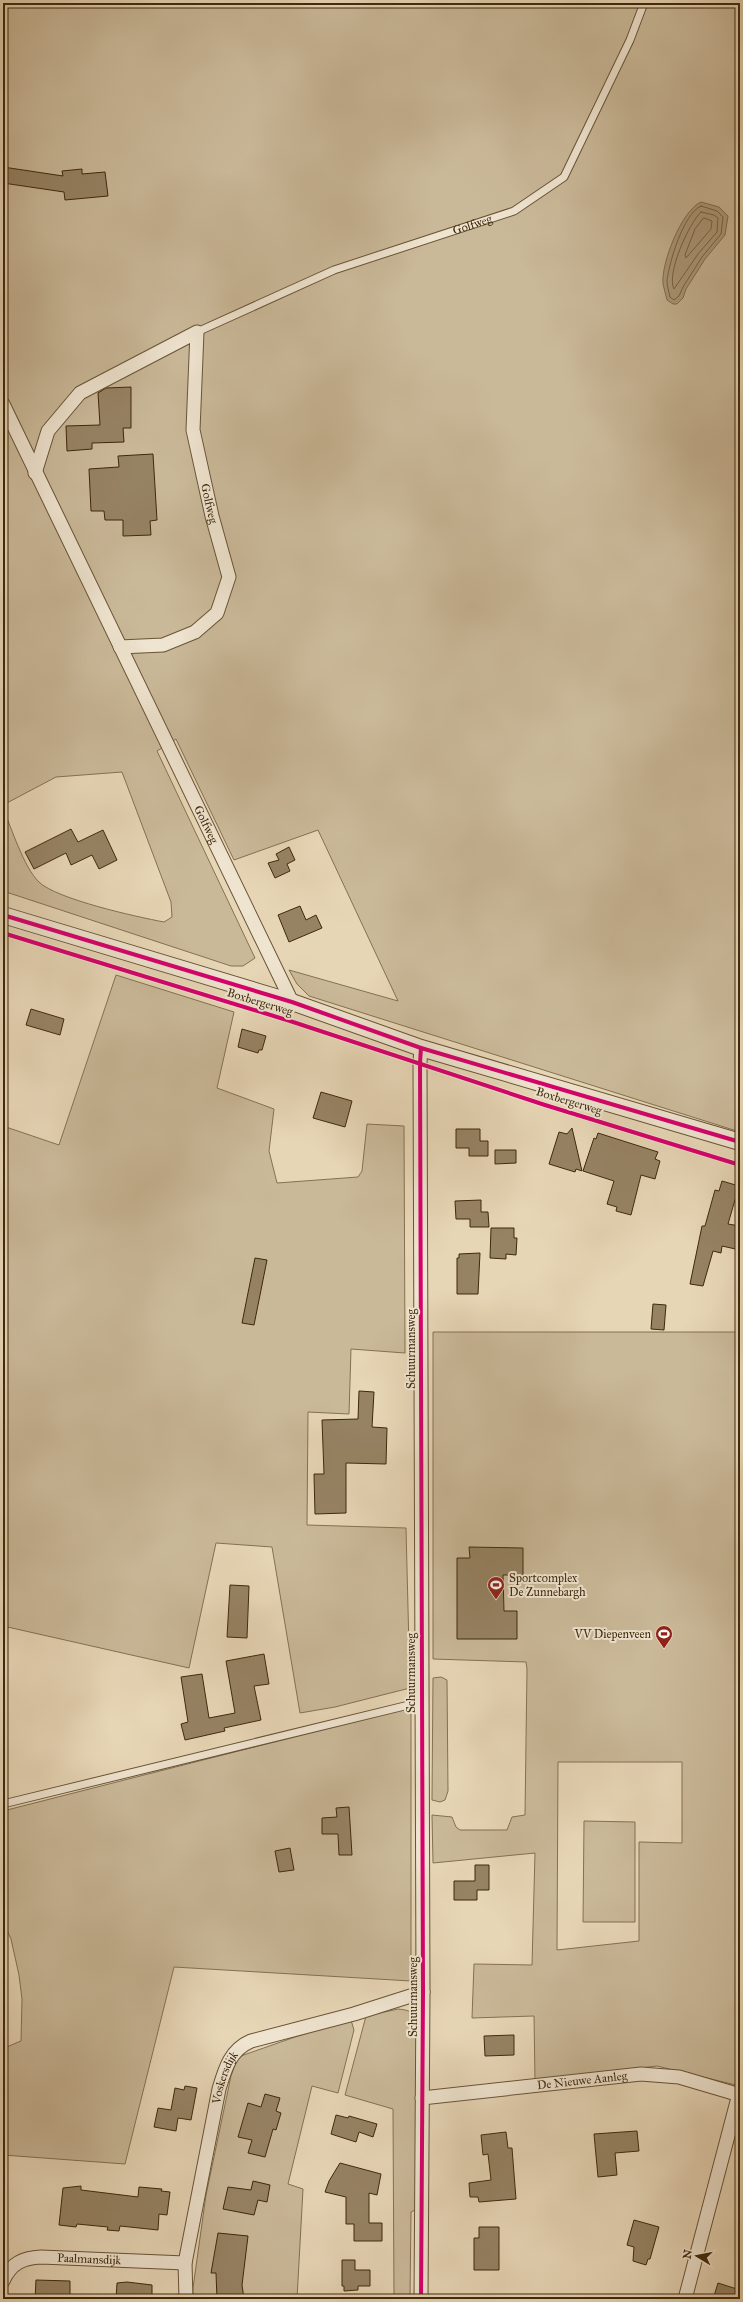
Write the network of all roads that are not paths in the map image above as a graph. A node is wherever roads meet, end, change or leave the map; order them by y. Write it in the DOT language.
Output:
graph roads {
  1 [pos="644,3"];
  2 [pos="196,332"];
  3 [pos="3,404"];
  4 [pos="35,473"];
  5 [pos="120,647"];
  6 [pos="3,915"];
  7 [pos="292,1002"];
  8 [pos="422,1048"];
  9 [pos="740,1142"];
  10 [pos="421,1702"];
  11 [pos="3,1804"];
  12 [pos="423,1992"];
  13 [pos="740,2095"];
  14 [pos="422,2098"];
  15 [pos="185,2263"];
  16 [pos="3,2281"];
  17 [pos="186,2299"];
  18 [pos="420,2299"];
  19 [pos="685,2299"];
  1 -- 2 [label="lane, Golfweg"];
  2 -- 4 [label="street, Golfweg"];
  2 -- 5 [label="street, Golfweg"];
  3 -- 4 [label="street, Golfweg"];
  4 -- 5 [label="street, Golfweg"];
  5 -- 7 [label="street, Golfweg"];
  6 -- 7 [label="street, Boxbergerweg"];
  7 -- 8 [label="street, Boxbergerweg"];
  8 -- 9 [label="street, Boxbergerweg"];
  8 -- 10 [label="street, Schuurmansweg"];
  10 -- 11 [label="lane"];
  10 -- 12 [label="street, Schuurmansweg"];
  12 -- 14 [label="street, Schuurmansweg"];
  12 -- 15 [label="street, Voskersdijk"];
  13 -- 14 [label="street, De Nieuwe Aanleg"];
  13 -- 19 [label="street"];
  14 -- 18 [label="street, Schuurmansweg"];
  15 -- 16 [label="street, Paalmansdijk"];
  15 -- 17 [label="street, Voskersdijk"];
}
